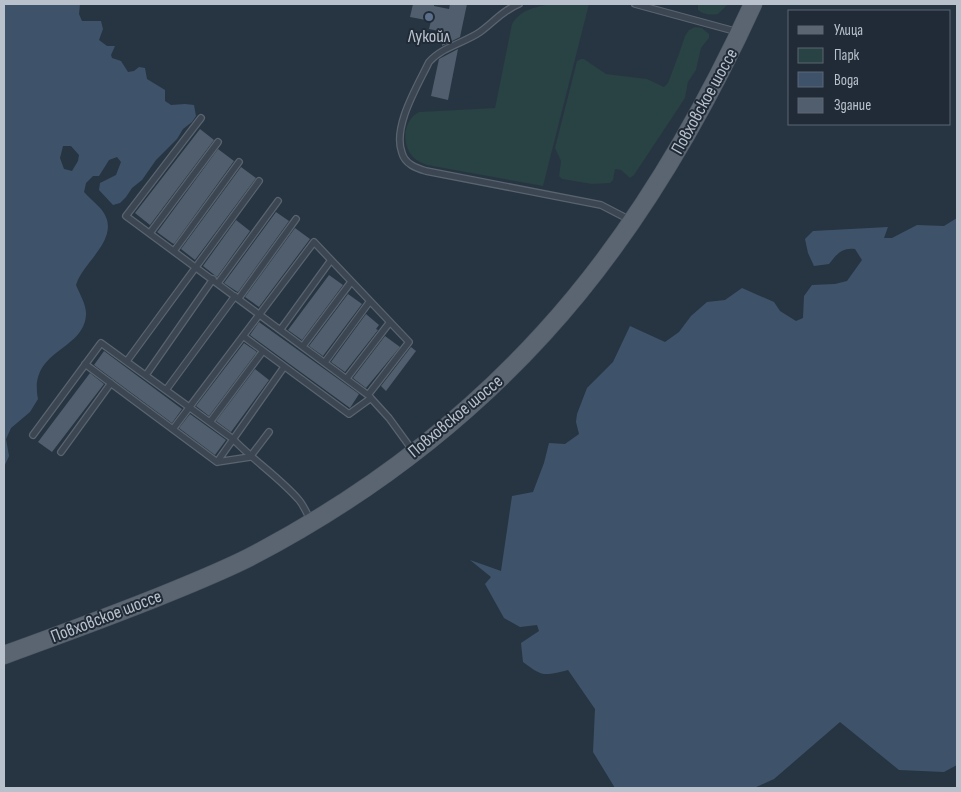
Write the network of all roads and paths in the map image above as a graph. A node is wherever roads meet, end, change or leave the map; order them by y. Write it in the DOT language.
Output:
graph roads {
  1 [pos="519,4"];
  2 [pos="636,4"];
  3 [pos="754,4"];
  4 [pos="740,32"];
  5 [pos="201,118"];
  6 [pos="218,142"];
  7 [pos="239,162"];
  8 [pos="259,181"];
  9 [pos="278,201"];
  10 [pos="296,219"];
  11 [pos="632,221"];
  12 [pos="150,233"];
  13 [pos="174,251"];
  14 [pos="331,260"];
  15 [pos="196,267"];
  16 [pos="215,281"];
  17 [pos="351,282"];
  18 [pos="237,297"];
  19 [pos="370,301"];
  20 [pos="260,314"];
  21 [pos="390,322"];
  22 [pos="281,329"];
  23 [pos="243,336"];
  24 [pos="303,346"];
  25 [pos="263,351"];
  26 [pos="127,361"];
  27 [pos="324,362"];
  28 [pos="85,364"];
  29 [pos="284,367"];
  30 [pos="146,375"];
  31 [pos="347,378"];
  32 [pos="111,383"];
  33 [pos="166,390"];
  34 [pos="370,397"];
  35 [pos="189,407"];
  36 [pos="210,422"];
  37 [pos="173,429"];
  38 [pos="269,432"];
  39 [pos="33,435"];
  40 [pos="232,439"];
  41 [pos="61,452"];
  42 [pos="414,452"];
  43 [pos="250,457"];
  44 [pos="216,462"];
  45 [pos="312,522"];
  46 [pos="4,655"];
  1 -- 11 [label="lane"];
  2 -- 4 [label="lane"];
  3 -- 4 [label="main road, Повховское шоссе"];
  4 -- 11 [label="main road, Повховское шоссе"];
  5 -- 12 [label="lane"];
  6 -- 12 [label="lane"];
  7 -- 13 [label="lane"];
  8 -- 15 [label="lane"];
  9 -- 16 [label="lane"];
  10 -- 18 [label="lane"];
  11 -- 42 [label="main road, Повховское шоссе"];
  12 -- 13 [label="lane"];
  13 -- 15 [label="lane"];
  14 -- 17 [label="lane"];
  14 -- 20 [label="lane"];
  14 -- 22 [label="lane"];
  15 -- 16 [label="lane"];
  15 -- 26 [label="lane"];
  16 -- 18 [label="lane"];
  16 -- 30 [label="lane"];
  17 -- 19 [label="lane"];
  17 -- 24 [label="lane"];
  18 -- 20 [label="lane"];
  18 -- 33 [label="lane"];
  19 -- 21 [label="lane"];
  19 -- 27 [label="lane"];
  20 -- 22 [label="lane"];
  20 -- 23 [label="lane"];
  21 -- 31 [label="lane"];
  21 -- 34 [label="lane"];
  22 -- 24 [label="lane"];
  23 -- 25 [label="lane"];
  23 -- 35 [label="lane"];
  24 -- 27 [label="lane"];
  25 -- 29 [label="lane"];
  25 -- 36 [label="lane"];
  26 -- 28 [label="lane"];
  26 -- 30 [label="lane"];
  27 -- 31 [label="lane"];
  28 -- 32 [label="lane"];
  28 -- 39 [label="lane"];
  29 -- 34 [label="lane"];
  29 -- 40 [label="lane"];
  30 -- 33 [label="lane"];
  31 -- 34 [label="lane"];
  32 -- 37 [label="lane"];
  32 -- 41 [label="lane"];
  33 -- 35 [label="lane"];
  34 -- 42 [label="lane"];
  35 -- 36 [label="lane"];
  35 -- 37 [label="lane"];
  36 -- 40 [label="lane"];
  37 -- 44 [label="lane"];
  38 -- 43 [label="lane"];
  40 -- 43 [label="lane"];
  40 -- 44 [label="lane"];
  42 -- 45 [label="main road, Повховское шоссе"];
  43 -- 44 [label="lane"];
  43 -- 45 [label="lane"];
  45 -- 46 [label="main road, Повховское шоссе"];
}
